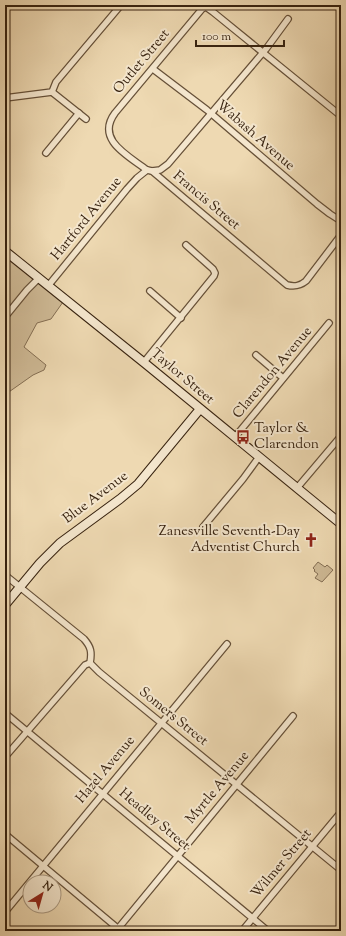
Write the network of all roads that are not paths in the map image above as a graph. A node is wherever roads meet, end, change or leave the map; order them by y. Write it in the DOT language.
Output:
graph roads {
  1 [pos="121,5"];
  2 [pos="288,19"];
  3 [pos="263,52"];
  4 [pos="153,68"];
  5 [pos="52,92"];
  6 [pos="5,98"];
  7 [pos="79,113"];
  8 [pos="211,114"];
  9 [pos="341,116"];
  10 [pos="86,118"];
  11 [pos="110,138"];
  12 [pos="46,153"];
  13 [pos="149,171"];
  14 [pos="341,221"];
  15 [pos="341,235"];
  16 [pos="186,245"];
  17 [pos="5,251"];
  18 [pos="39,278"];
  19 [pos="48,286"];
  20 [pos="150,291"];
  21 [pos="5,317"];
  22 [pos="181,318"];
  23 [pos="329,323"];
  24 [pos="256,356"];
  25 [pos="144,362"];
  26 [pos="283,378"];
  27 [pos="200,409"];
  28 [pos="341,436"];
  29 [pos="235,437"];
  30 [pos="259,458"];
  31 [pos="297,488"];
  32 [pos="341,524"];
  33 [pos="203,527"];
  34 [pos="5,575"];
  35 [pos="20,587"];
  36 [pos="5,605"];
  37 [pos="227,644"];
  38 [pos="90,663"];
  39 [pos="5,713"];
  40 [pos="293,716"];
  41 [pos="161,722"];
  42 [pos="28,731"];
  43 [pos="5,757"];
  44 [pos="237,784"];
  45 [pos="102,793"];
  46 [pos="341,812"];
  47 [pos="5,834"];
  48 [pos="312,846"];
  49 [pos="177,856"];
  50 [pos="43,866"];
  51 [pos="341,870"];
  52 [pos="5,912"];
  53 [pos="253,918"];
  54 [pos="118,930"];
  55 [pos="242,931"];
  56 [pos="268,931"];
  1 -- 5 [label="street"];
  2 -- 3 [label="street, Hartford Avenue"];
  3 -- 4 [label="street, Outlet Street"];
  3 -- 8 [label="street, Hartford Avenue"];
  3 -- 9 [label="street"];
  4 -- 8 [label="street, Wabash Avenue"];
  4 -- 11 [label="street, Outlet Street"];
  5 -- 6 [label="street"];
  5 -- 7 [label="street"];
  7 -- 10 [label="street"];
  7 -- 12 [label="street"];
  8 -- 13 [label="street, Hartford Avenue"];
  8 -- 14 [label="street, Wabash Avenue"];
  11 -- 13 [label="street, Francis Street"];
  13 -- 15 [label="street, Francis Street"];
  13 -- 19 [label="street, Hartford Avenue"];
  16 -- 22 [label="street"];
  17 -- 18 [label="street, Taylor Street"];
  18 -- 19 [label="street, Taylor Street"];
  18 -- 21 [label="street"];
  19 -- 25 [label="street, Taylor Street"];
  20 -- 22 [label="street"];
  22 -- 25 [label="street"];
  23 -- 26 [label="street, Clarendon Avenue"];
  24 -- 26 [label="street"];
  25 -- 27 [label="street, Taylor Street"];
  26 -- 29 [label="street, Clarendon Avenue"];
  27 -- 29 [label="street, Taylor Street"];
  27 -- 35 [label="street, Blue Avenue"];
  28 -- 31 [label="street"];
  29 -- 30 [label="street, Taylor Street"];
  30 -- 31 [label="street, Taylor Street"];
  30 -- 33 [label="street"];
  31 -- 32 [label="street, Taylor Street"];
  34 -- 35 [label="street"];
  35 -- 36 [label="street, Blue Avenue"];
  35 -- 38 [label="street"];
  37 -- 41 [label="street, Hazel Avenue"];
  38 -- 41 [label="street, Somers Street"];
  38 -- 42 [label="street"];
  39 -- 42 [label="street, Headley Street"];
  40 -- 44 [label="street, Myrtle Avenue"];
  41 -- 44 [label="street, Somers Street"];
  41 -- 45 [label="street, Hazel Avenue"];
  42 -- 43 [label="street"];
  42 -- 45 [label="street, Headley Street"];
  44 -- 48 [label="street, Somers Street"];
  44 -- 49 [label="street, Myrtle Avenue"];
  45 -- 49 [label="street, Headley Street"];
  45 -- 50 [label="street, Hazel Avenue"];
  46 -- 48 [label="street, Wilmer Street"];
  47 -- 50 [label="street"];
  48 -- 51 [label="street, Somers Street"];
  48 -- 53 [label="street, Wilmer Street"];
  49 -- 53 [label="street, Headley Street"];
  49 -- 54 [label="street, Myrtle Avenue"];
  50 -- 52 [label="street, Hazel Avenue"];
  50 -- 54 [label="street"];
  53 -- 55 [label="street, Wilmer Street"];
  53 -- 56 [label="street, Headley Street"];
}
